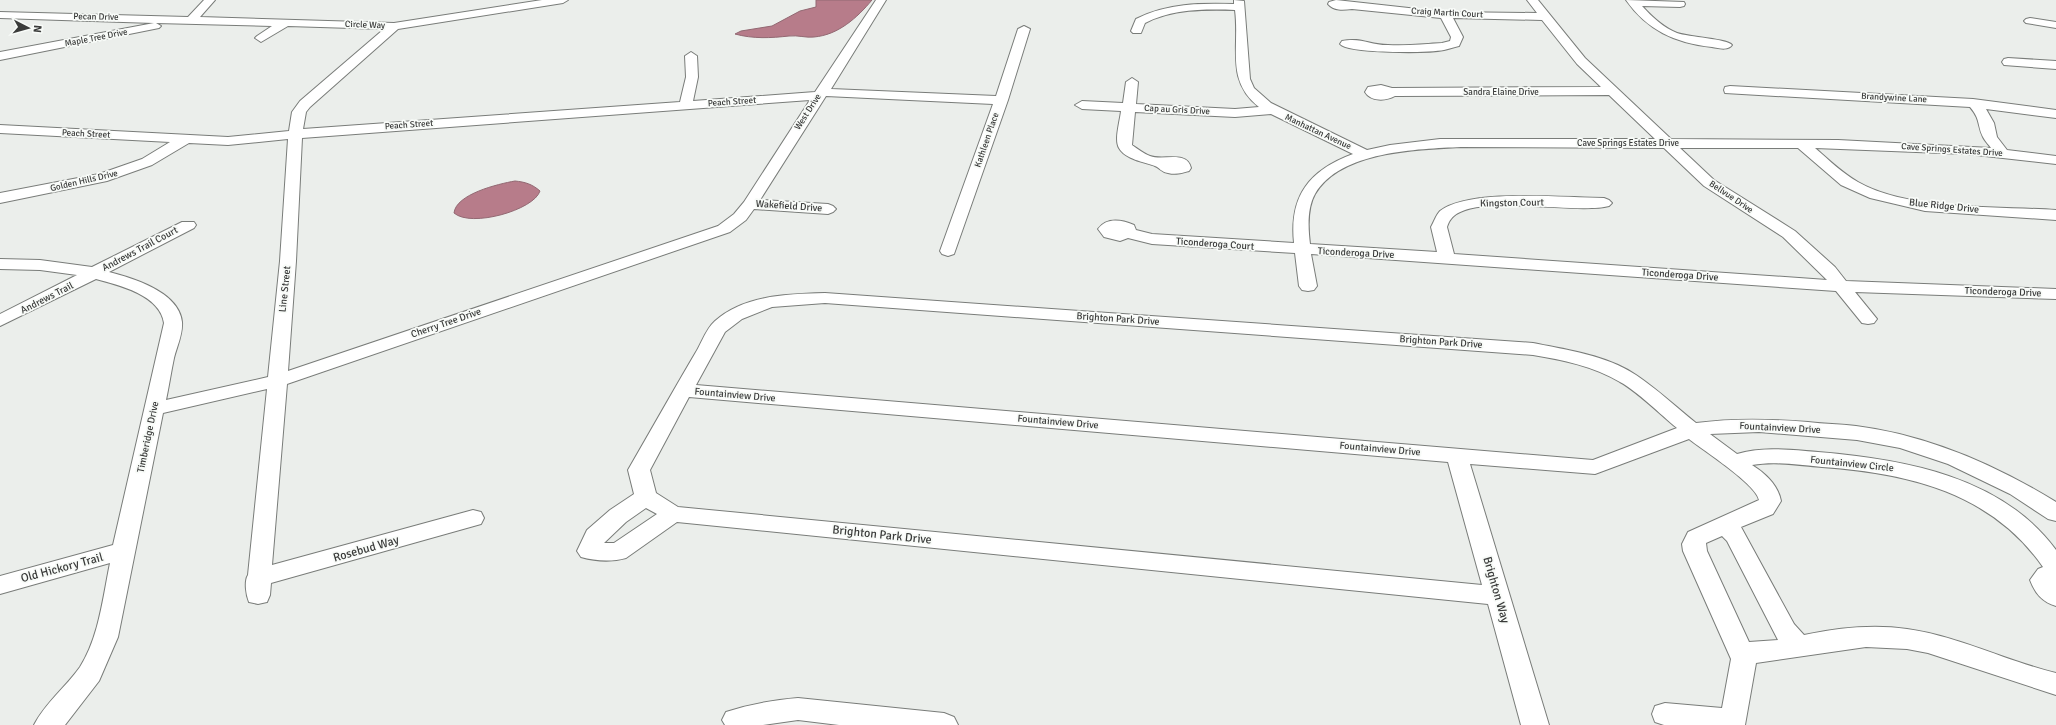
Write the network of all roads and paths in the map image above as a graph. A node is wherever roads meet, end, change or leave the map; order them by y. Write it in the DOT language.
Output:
graph roads {
  1 [pos="210,0"];
  2 [pos="564,0"];
  3 [pos="881,0"];
  4 [pos="1532,0"];
  5 [pos="1632,1"];
  6 [pos="1239,2"];
  7 [pos="1680,4"];
  8 [pos="1349,5"];
  9 [pos="0,15"];
  10 [pos="1445,15"];
  11 [pos="1546,17"];
  12 [pos="192,19"];
  13 [pos="2030,21"];
  14 [pos="287,22"];
  15 [pos="2056,25"];
  16 [pos="394,26"];
  17 [pos="1024,29"];
  18 [pos="1137,31"];
  19 [pos="261,38"];
  20 [pos="1726,45"];
  21 [pos="1364,46"];
  22 [pos="0,56"];
  23 [pos="691,56"];
  24 [pos="2008,62"];
  25 [pos="2056,65"];
  26 [pos="1132,82"];
  27 [pos="1730,90"];
  28 [pos="1613,91"];
  29 [pos="1389,92"];
  30 [pos="820,94"];
  31 [pos="1001,100"];
  32 [pos="1973,104"];
  33 [pos="686,105"];
  34 [pos="1082,105"];
  35 [pos="1128,107"];
  36 [pos="1273,110"];
  37 [pos="2056,114"];
  38 [pos="0,129"];
  39 [pos="295,134"];
  40 [pos="184,140"];
  41 [pos="1667,143"];
  42 [pos="1802,144"];
  43 [pos="2002,153"];
  44 [pos="1364,154"];
  45 [pos="2056,160"];
  46 [pos="1164,164"];
  47 [pos="0,198"];
  48 [pos="1604,203"];
  49 [pos="750,204"];
  50 [pos="828,209"];
  51 [pos="2056,215"];
  52 [pos="733,223"];
  53 [pos="188,225"];
  54 [pos="1127,233"];
  55 [pos="1303,250"];
  56 [pos="948,251"];
  57 [pos="1447,258"];
  58 [pos="0,264"];
  59 [pos="93,274"];
  60 [pos="1308,286"];
  61 [pos="1844,286"];
  62 [pos="2056,294"];
  63 [pos="1868,318"];
  64 [pos="0,321"];
  65 [pos="276,381"];
  66 [pos="682,390"];
  67 [pos="155,409"];
  68 [pos="1692,430"];
  69 [pos="1457,456"];
  70 [pos="1735,462"];
  71 [pos="646,497"];
  72 [pos="2056,513"];
  73 [pos="672,514"];
  74 [pos="472,518"];
  75 [pos="1726,525"];
  76 [pos="124,551"];
  77 [pos="2056,568"];
  78 [pos="2056,574"];
  79 [pos="0,585"];
  80 [pos="258,586"];
  81 [pos="1497,596"];
  82 [pos="2056,597"];
  83 [pos="1799,647"];
  84 [pos="1742,652"];
  85 [pos="2056,684"];
  86 [pos="1665,714"];
  87 [pos="736,720"];
  88 [pos="48,725"];
  89 [pos="944,725"];
  90 [pos="1535,725"];
  1 -- 12 [label="street"];
  2 -- 16 [label="street, Circle Way"];
  3 -- 30 [label="street, West Drive"];
  4 -- 11 [label="street, Bellvue Drive"];
  5 -- 7 [label="street"];
  5 -- 20 [label="street"];
  6 -- 18 [label="street"];
  6 -- 36 [label="street, Manhattan Avenue"];
  8 -- 10 [label="street, Craig Martin Court"];
  9 -- 12 [label="street, Pecan Drive"];
  10 -- 11 [label="street, Craig Martin Court"];
  10 -- 21 [label="street"];
  11 -- 28 [label="street, Bellvue Drive"];
  12 -- 14 [label="street, Circle Way"];
  12 -- 22 [label="street, Maple Tree Drive"];
  13 -- 15 [label="street"];
  14 -- 16 [label="street, Circle Way"];
  14 -- 19 [label="street"];
  16 -- 39 [label="street, Line Street"];
  17 -- 31 [label="street, Kathleen Place"];
  23 -- 33 [label="street"];
  24 -- 25 [label="street"];
  26 -- 35 [label="street"];
  27 -- 32 [label="street, Brandywine Lane"];
  28 -- 29 [label="street, Sandra Elaine Drive"];
  28 -- 41 [label="street, Bellvue Drive"];
  30 -- 31 [label="street"];
  30 -- 33 [label="street, Peach Street"];
  30 -- 49 [label="street, West Drive"];
  31 -- 56 [label="street, Kathleen Place"];
  32 -- 37 [label="street, Brandywine Lane"];
  32 -- 43 [label="street"];
  33 -- 39 [label="street, Peach Street"];
  34 -- 35 [label="street, Cap au Gris Drive"];
  35 -- 36 [label="street, Cap au Gris Drive"];
  35 -- 46 [label="street"];
  36 -- 44 [label="street, Manhattan Avenue"];
  38 -- 40 [label="street, Peach Street"];
  39 -- 40 [label="street, Peach Street"];
  39 -- 65 [label="street, Line Street"];
  40 -- 47 [label="street, Golden Hills Drive"];
  41 -- 42 [label="street, Cave Springs Estates Drive"];
  41 -- 44 [label="street, Cave Springs Estates Drive"];
  41 -- 61 [label="street, Bellvue Drive"];
  42 -- 43 [label="street, Cave Springs Estates Drive"];
  42 -- 51 [label="street, Blue Ridge Drive"];
  43 -- 45 [label="street, Cave Springs Estates Drive"];
  44 -- 55 [label="street, Cave Springs Estates Drive"];
  48 -- 57 [label="street, Kingston Court"];
  49 -- 50 [label="street, Wakefield Drive"];
  49 -- 52 [label="street, West Drive"];
  52 -- 65 [label="street, Cherry Tree Drive"];
  53 -- 59 [label="street, Andrews Trail Court"];
  54 -- 55 [label="street, Ticonderoga Court"];
  55 -- 57 [label="street, Ticonderoga Drive"];
  55 -- 60 [label="street, Cave Springs Estates Drive"];
  57 -- 61 [label="street, Ticonderoga Drive"];
  58 -- 59 [label="street, Timberidge Drive"];
  59 -- 64 [label="street, Andrews Trail"];
  59 -- 67 [label="street, Timberidge Drive"];
  61 -- 62 [label="street, Ticonderoga Drive"];
  61 -- 63 [label="street, Bellvue Drive"];
  65 -- 67 [label="street, Cherry Tree Drive"];
  65 -- 80 [label="street, Line Street"];
  66 -- 68 [label="street, Brighton Park Drive"];
  66 -- 69 [label="street, Fountainview Drive"];
  66 -- 71 [label="street, Brighton Park Drive"];
  67 -- 76 [label="street, Timberidge Drive"];
  68 -- 69 [label="street, Fountainview Drive"];
  68 -- 70 [label="street"];
  68 -- 72 [label="street, Fountainview Drive"];
  69 -- 81 [label="street, Brighton Way"];
  70 -- 75 [label="street"];
  70 -- 77 [label="street, Fountainview Circle"];
  71 -- 73 [label="street, Brighton Park Drive"];
  71 -- 73 [label="street"];
  73 -- 81 [label="street, Brighton Park Drive"];
  74 -- 80 [label="street, Rosebud Way"];
  75 -- 83 [label="street"];
  75 -- 84 [label="street"];
  76 -- 79 [label="street, Old Hickory Trail"];
  76 -- 88 [label="street, Timberidge Drive"];
  78 -- 82 [label="street"];
  81 -- 90 [label="street, Brighton Way"];
  83 -- 84 [label="street"];
  83 -- 85 [label="street"];
  84 -- 86 [label="street"];
  87 -- 89 [label="street"];
}
